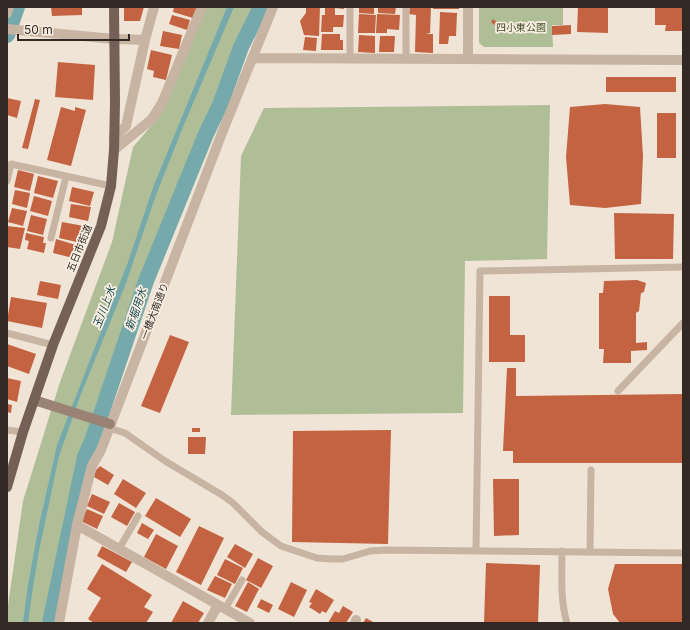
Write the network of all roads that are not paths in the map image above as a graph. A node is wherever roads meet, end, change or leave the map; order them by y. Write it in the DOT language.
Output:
graph roads {
  1 [pos="9,7"];
  2 [pos="114,7"];
  3 [pos="154,7"];
  4 [pos="202,7"];
  5 [pos="273,7"];
  6 [pos="350,7"];
  7 [pos="406,7"];
  8 [pos="468,7"];
  9 [pos="7,13"];
  10 [pos="7,29"];
  11 [pos="114,39"];
  12 [pos="145,40"];
  13 [pos="252,58"];
  14 [pos="406,58"];
  15 [pos="468,58"];
  16 [pos="350,59"];
  17 [pos="683,60"];
  18 [pos="114,138"];
  19 [pos="114,150"];
  20 [pos="66,177"];
  21 [pos="7,181"];
  22 [pos="111,186"];
  23 [pos="51,238"];
  24 [pos="683,267"];
  25 [pos="683,323"];
  26 [pos="7,333"];
  27 [pos="53,345"];
  28 [pos="618,391"];
  29 [pos="34,400"];
  30 [pos="105,424"];
  31 [pos="7,430"];
  32 [pos="23,432"];
  33 [pos="591,470"];
  34 [pos="7,487"];
  35 [pos="138,516"];
  36 [pos="77,525"];
  37 [pos="120,549"];
  38 [pos="562,551"];
  39 [pos="590,551"];
  40 [pos="476,552"];
  41 [pos="683,553"];
  42 [pos="242,580"];
  43 [pos="222,607"];
  44 [pos="59,623"];
  45 [pos="208,623"];
  46 [pos="250,623"];
  47 [pos="567,623"];
  1 -- 9 [label="street"];
  2 -- 11 [label="main road, 五日市街道"];
  3 -- 12 [label="street"];
  4 -- 19 [label="street"];
  5 -- 13 [label="street, 一橋大南通り"];
  6 -- 16 [label="lane"];
  7 -- 14 [label="lane"];
  8 -- 15 [label="street"];
  10 -- 11 [label="street"];
  11 -- 12 [label="street"];
  11 -- 18 [label="main road, 五日市街道"];
  12 -- 18 [label="street"];
  13 -- 16 [label="street"];
  13 -- 30 [label="street, 一橋大南通り"];
  14 -- 15 [label="street"];
  14 -- 16 [label="street"];
  15 -- 17 [label="street"];
  18 -- 19 [label="main road, 五日市街道"];
  19 -- 22 [label="main road, 五日市街道"];
  20 -- 21 [label="lane"];
  20 -- 22 [label="lane"];
  20 -- 23 [label="lane"];
  22 -- 27 [label="main road, 五日市街道"];
  24 -- 40 [label="lane"];
  25 -- 28 [label="lane"];
  26 -- 27 [label="lane"];
  27 -- 29 [label="main road, 五日市街道"];
  29 -- 30 [label="street"];
  29 -- 32 [label="main road, 五日市街道"];
  30 -- 36 [label="street, 一橋大南通り"];
  30 -- 40 [label="lane"];
  31 -- 32 [label="lane"];
  32 -- 34 [label="main road, 五日市街道"];
  33 -- 39 [label="lane"];
  35 -- 37 [label="lane"];
  36 -- 37 [label="street"];
  36 -- 44 [label="street, 一橋大南通り"];
  37 -- 43 [label="street"];
  38 -- 39 [label="lane"];
  38 -- 40 [label="lane"];
  38 -- 47 [label="lane"];
  39 -- 41 [label="lane"];
  42 -- 43 [label="lane"];
  43 -- 45 [label="street"];
  43 -- 46 [label="street"];
}
